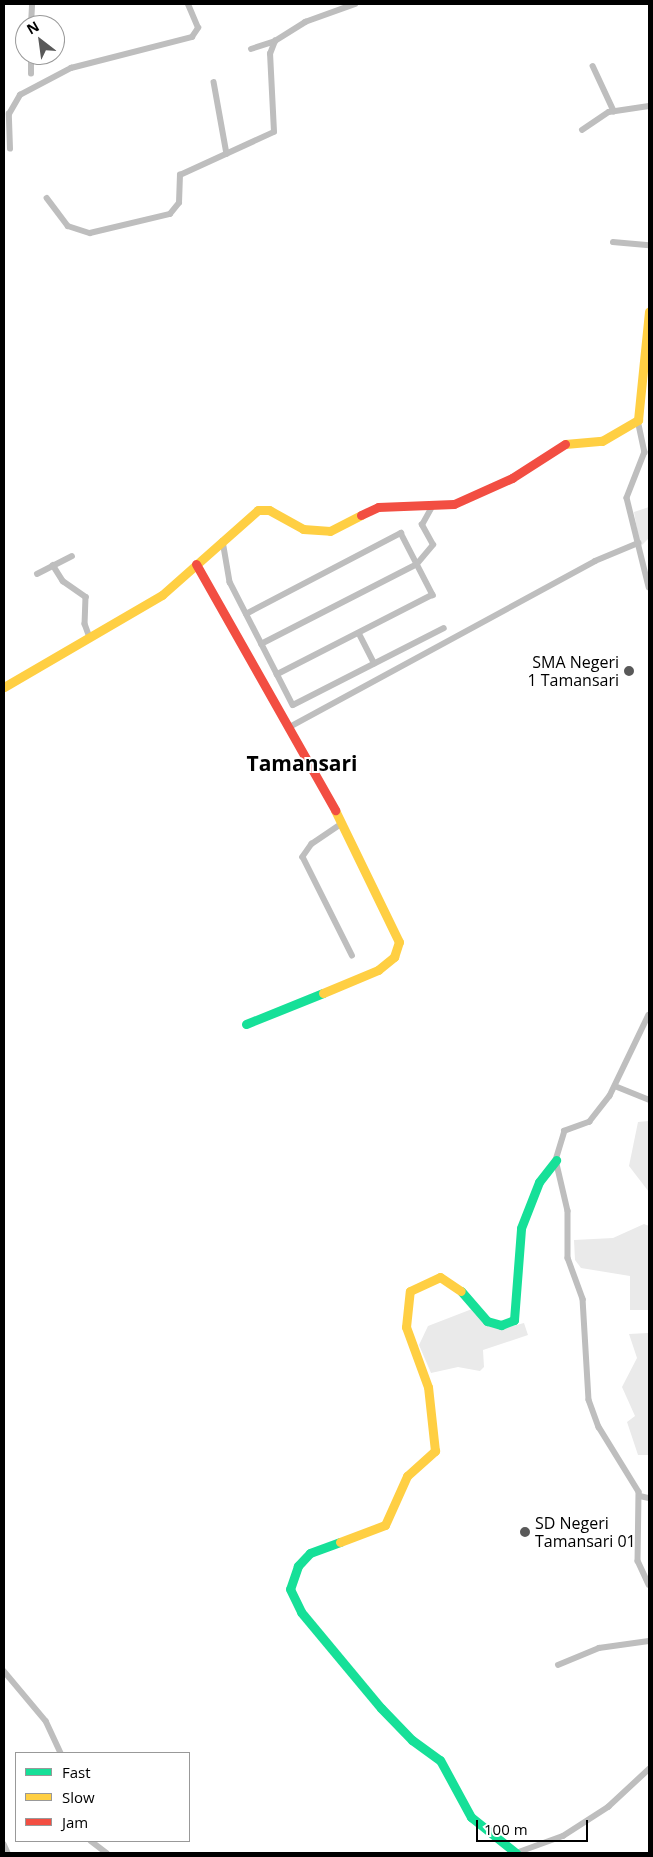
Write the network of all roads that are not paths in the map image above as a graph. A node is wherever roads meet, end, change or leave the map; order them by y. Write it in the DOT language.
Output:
graph roads {
  1 [pos="188,4"];
  2 [pos="355,4"];
  3 [pos="275,41"];
  4 [pos="251,49"];
  5 [pos="31,65"];
  6 [pos="593,66"];
  7 [pos="31,74"];
  8 [pos="214,82"];
  9 [pos="649,106"];
  10 [pos="614,111"];
  11 [pos="582,130"];
  12 [pos="10,149"];
  13 [pos="227,154"];
  14 [pos="47,198"];
  15 [pos="613,242"];
  16 [pos="649,245"];
  17 [pos="649,312"];
  18 [pos="638,420"];
  19 [pos="432,507"];
  20 [pos="223,539"];
  21 [pos="638,543"];
  22 [pos="72,556"];
  23 [pos="196,564"];
  24 [pos="417,564"];
  25 [pos="53,565"];
  26 [pos="37,574"];
  27 [pos="649,587"];
  28 [pos="246,614"];
  29 [pos="444,628"];
  30 [pos="359,633"];
  31 [pos="91,640"];
  32 [pos="261,644"];
  33 [pos="374,663"];
  34 [pos="278,675"];
  35 [pos="4,687"];
  36 [pos="288,728"];
  37 [pos="342,824"];
  38 [pos="352,955"];
  39 [pos="649,1015"];
  40 [pos="246,1024"];
  41 [pos="615,1086"];
  42 [pos="649,1100"];
  43 [pos="556,1160"];
  44 [pos="640,1496"];
  45 [pos="649,1498"];
  46 [pos="649,1585"];
  47 [pos="649,1641"];
  48 [pos="558,1665"];
  49 [pos="4,1671"];
  50 [pos="60,1752"];
  51 [pos="649,1769"];
  52 [pos="92,1842"];
  53 [pos="4,1844"];
  54 [pos="8,1853"];
  55 [pos="107,1853"];
  56 [pos="516,1853"];
  1 -- 12 [label="street"];
  2 -- 3 [label="street"];
  3 -- 4 [label="street"];
  3 -- 13 [label="street"];
  5 -- 7 [label="street"];
  6 -- 10 [label="street"];
  8 -- 13 [label="street"];
  9 -- 10 [label="street"];
  10 -- 11 [label="street"];
  13 -- 14 [label="street"];
  15 -- 16 [label="street"];
  17 -- 18 [label="street"];
  18 -- 19 [label="street"];
  18 -- 21 [label="street"];
  19 -- 20 [label="street"];
  19 -- 24 [label="street"];
  20 -- 23 [label="street"];
  20 -- 28 [label="street"];
  21 -- 27 [label="street"];
  21 -- 36 [label="street"];
  22 -- 25 [label="street"];
  23 -- 31 [label="street"];
  23 -- 36 [label="street"];
  24 -- 28 [label="street"];
  24 -- 30 [label="street"];
  24 -- 32 [label="street"];
  25 -- 26 [label="street"];
  25 -- 31 [label="street"];
  28 -- 32 [label="street"];
  29 -- 33 [label="street"];
  30 -- 33 [label="street"];
  30 -- 34 [label="street"];
  31 -- 35 [label="street"];
  32 -- 34 [label="street"];
  33 -- 34 [label="street"];
  36 -- 37 [label="street"];
  37 -- 38 [label="street"];
  37 -- 40 [label="street"];
  39 -- 41 [label="street"];
  41 -- 42 [label="street"];
  41 -- 43 [label="street"];
  43 -- 44 [label="street"];
  43 -- 56 [label="street"];
  44 -- 45 [label="street"];
  44 -- 46 [label="street"];
  47 -- 48 [label="street"];
  49 -- 50 [label="street"];
  51 -- 56 [label="street"];
  52 -- 55 [label="street"];
  53 -- 54 [label="street"];
}
